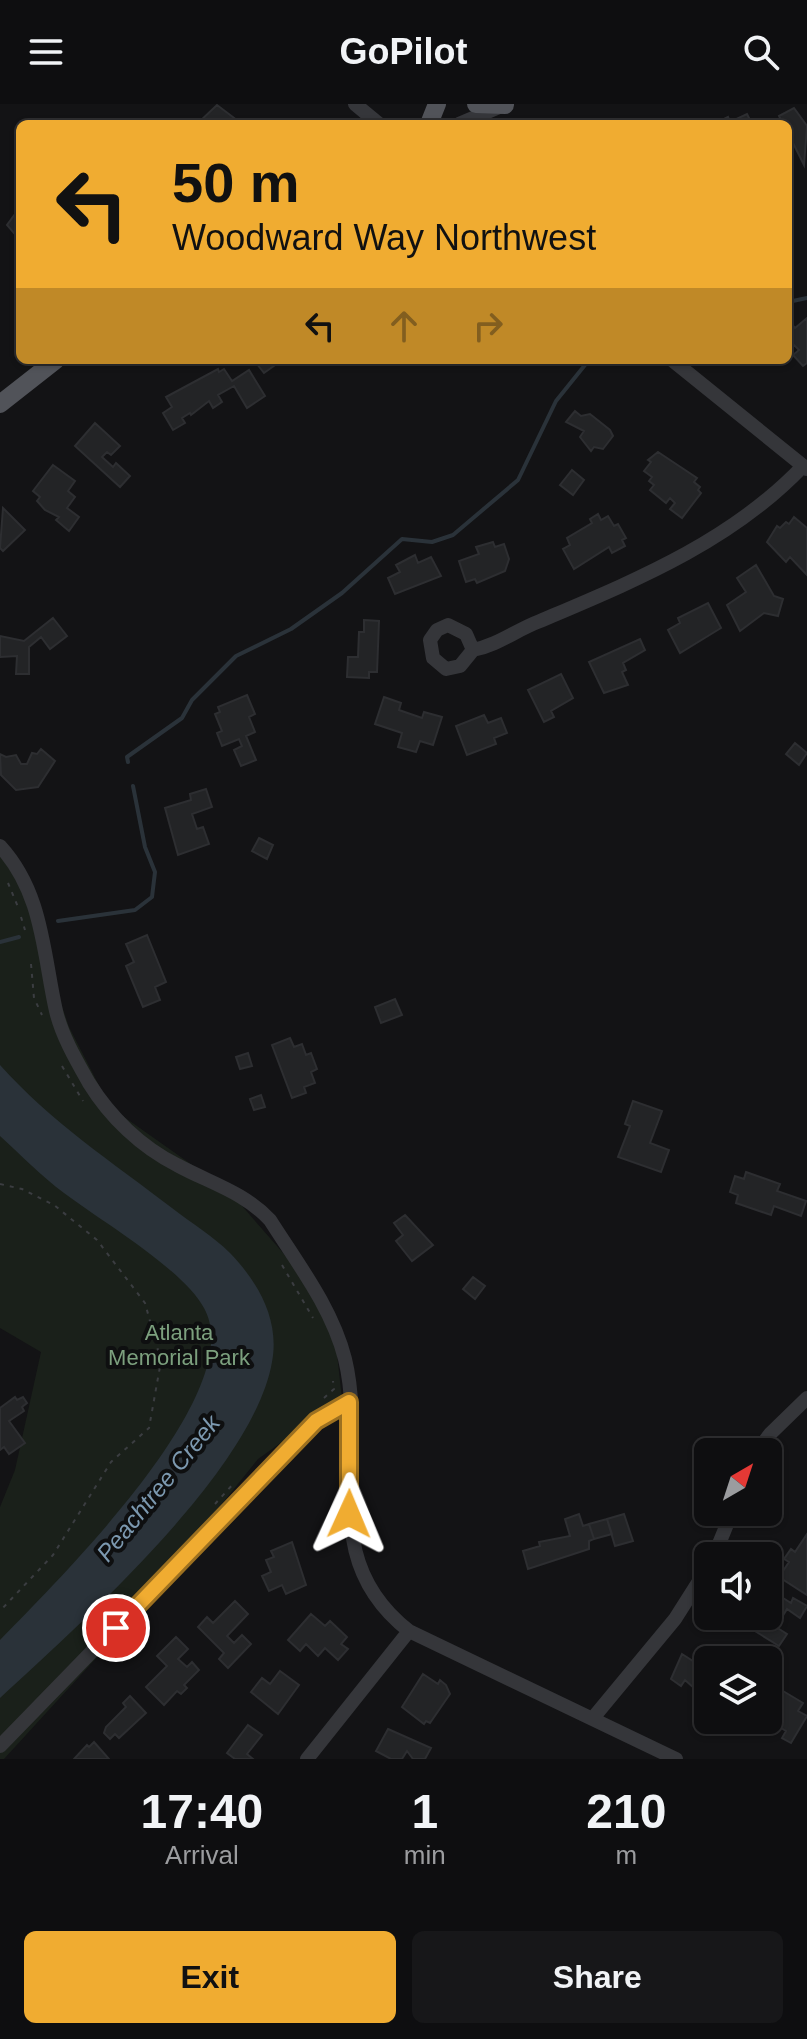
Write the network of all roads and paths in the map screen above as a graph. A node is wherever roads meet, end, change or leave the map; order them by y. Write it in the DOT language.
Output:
graph roads {
  1 [pos="355,104"];
  2 [pos="476,104"];
  3 [pos="506,104"];
  4 [pos="374,120"];
  5 [pos="468,120"];
  6 [pos="51,364"];
  7 [pos="677,364"];
  8 [pos="0,404"];
  9 [pos="805,467"];
  10 [pos="473,650"];
  11 [pos="0,846"];
  12 [pos="3,871"];
  13 [pos="27,937"];
  14 [pos="31,951"];
  15 [pos="44,1019"];
  16 [pos="59,1058"];
  17 [pos="84,1103"];
  18 [pos="0,1184"];
  19 [pos="276,1255"];
  20 [pos="316,1323"];
  21 [pos="333,1376"];
  22 [pos="807,1398"];
  23 [pos="322,1401"];
  24 [pos="349,1402"];
  25 [pos="767,1438"];
  26 [pos="241,1477"];
  27 [pos="212,1509"];
  28 [pos="694,1589"];
  29 [pos="0,1611"];
  30 [pos="409,1631"];
  31 [pos="593,1718"];
  32 [pos="0,1746"];
  33 [pos="307,1759"];
  34 [pos="673,1759"];
  1 -- 4 [label="street"];
  2 -- 3 [label="main road"];
  3 -- 5 [label="street"];
  6 -- 8 [label="main road"];
  7 -- 9 [label="street"];
  9 -- 10 [label="street"];
  11 -- 24 [label="street"];
  12 -- 13 [label="path"];
  14 -- 15 [label="path"];
  16 -- 17 [label="path"];
  18 -- 29 [label="path"];
  19 -- 20 [label="path"];
  21 -- 23 [label="path"];
  22 -- 25 [label="street"];
  24 -- 30 [label="street"];
  24 -- 32 [label="street"];
  26 -- 27 [label="path"];
  28 -- 31 [label="street"];
  30 -- 31 [label="street"];
  30 -- 33 [label="street"];
  31 -- 34 [label="street"];
}
